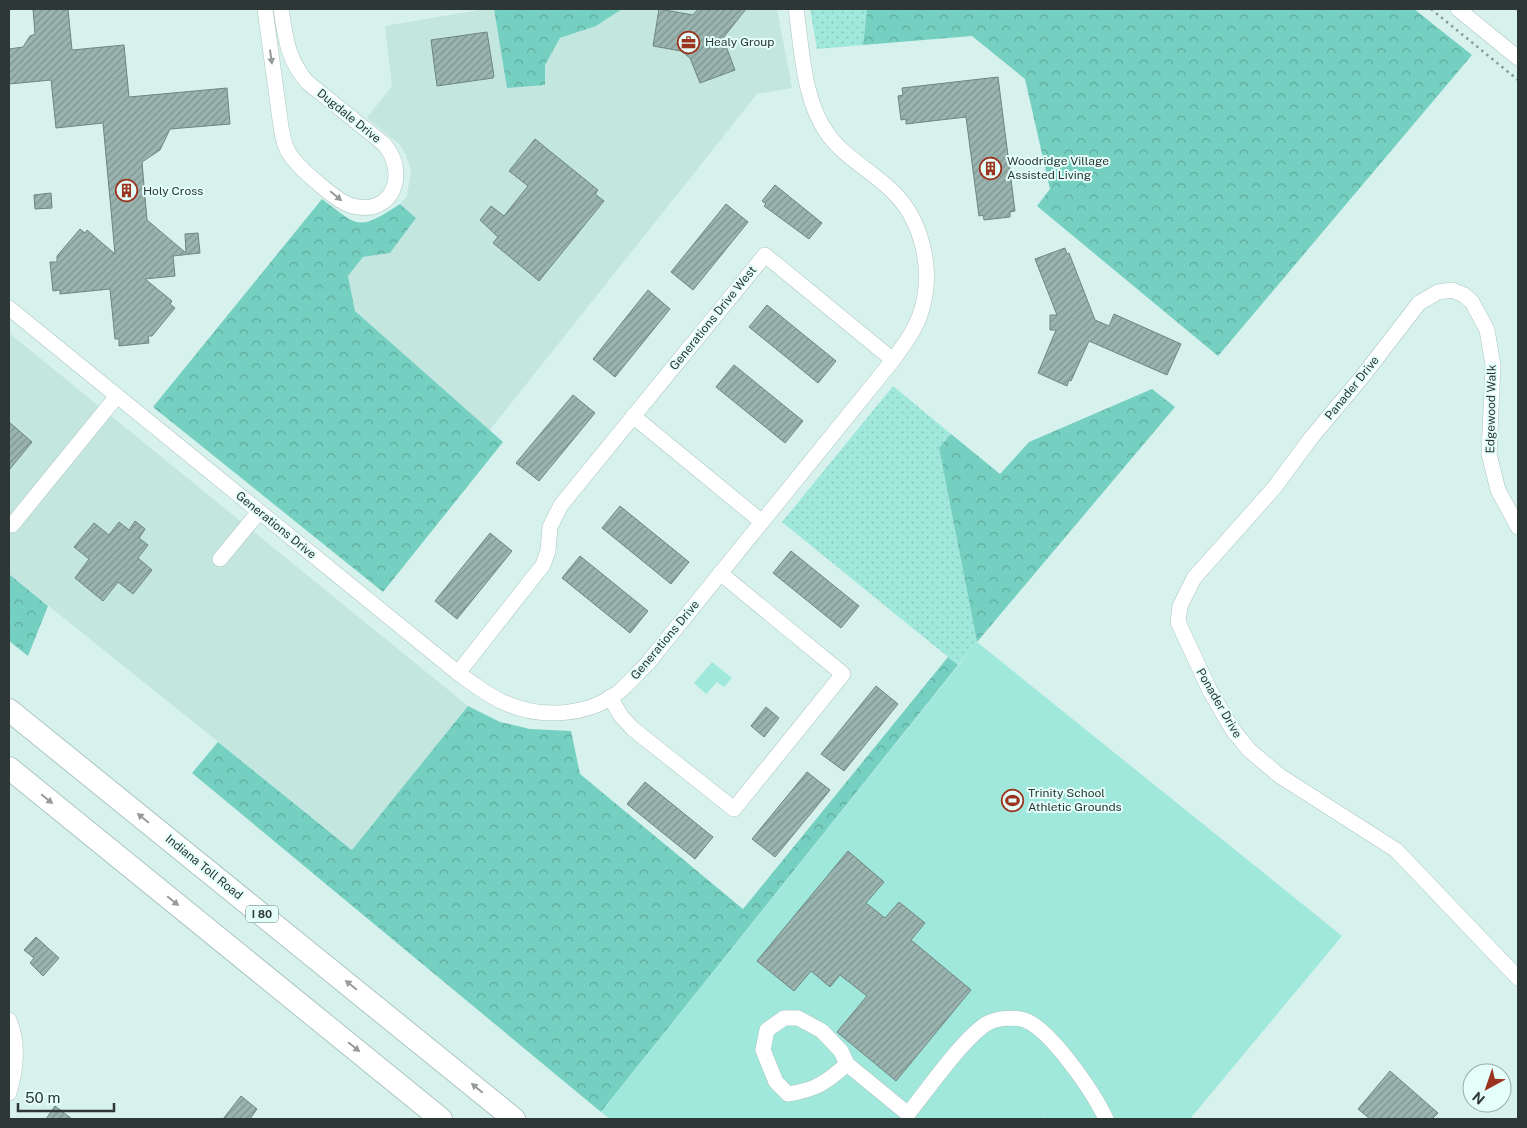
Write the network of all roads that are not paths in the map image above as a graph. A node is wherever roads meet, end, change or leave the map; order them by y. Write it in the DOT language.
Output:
graph roads {
  1 [pos="265,9"];
  2 [pos="281,9"];
  3 [pos="796,9"];
  4 [pos="1458,9"];
  5 [pos="1518,58"];
  6 [pos="9,308"];
  7 [pos="1392,338"];
  8 [pos="893,360"];
  9 [pos="117,396"];
  10 [pos="633,416"];
  11 [pos="1311,438"];
  12 [pos="259,512"];
  13 [pos="762,522"];
  14 [pos="12,525"];
  15 [pos="1518,527"];
  16 [pos="220,559"];
  17 [pos="720,573"];
  18 [pos="458,673"];
  19 [pos="610,697"];
  20 [pos="9,710"];
  21 [pos="9,768"];
  22 [pos="1518,978"];
  23 [pos="9,1020"];
  24 [pos="847,1064"];
  25 [pos="9,1093"];
  26 [pos="442,1119"];
  27 [pos="514,1119"];
  28 [pos="1106,1119"];
  1 -- 2 [label="street, Dugdale Drive, one-way"];
  3 -- 8 [label="street, Generations Drive"];
  4 -- 5 [label="street"];
  6 -- 9 [label="street, Generations Drive"];
  7 -- 11 [label="street, Panader Drive"];
  7 -- 15 [label="street, Edgewood Walk"];
  8 -- 10 [label="street, Generations Drive West"];
  8 -- 13 [label="street, Generations Drive"];
  9 -- 12 [label="street, Generations Drive"];
  9 -- 14 [label="street"];
  10 -- 13 [label="street"];
  10 -- 18 [label="street, Generations Drive West"];
  11 -- 22 [label="street, Ponader Drive"];
  12 -- 16 [label="street"];
  12 -- 18 [label="street, Generations Drive"];
  13 -- 17 [label="street, Generations Drive"];
  17 -- 19 [label="street, Generations Drive"];
  17 -- 19 [label="street"];
  18 -- 19 [label="street, Generations Drive"];
  27 -- 20 [label="highway, Indiana Toll Road / I 80, one-way"];
  21 -- 26 [label="highway, one-way"];
  23 -- 25 [label="street"];
  24 -- 24 [label="street"];
  24 -- 28 [label="street"];
}
